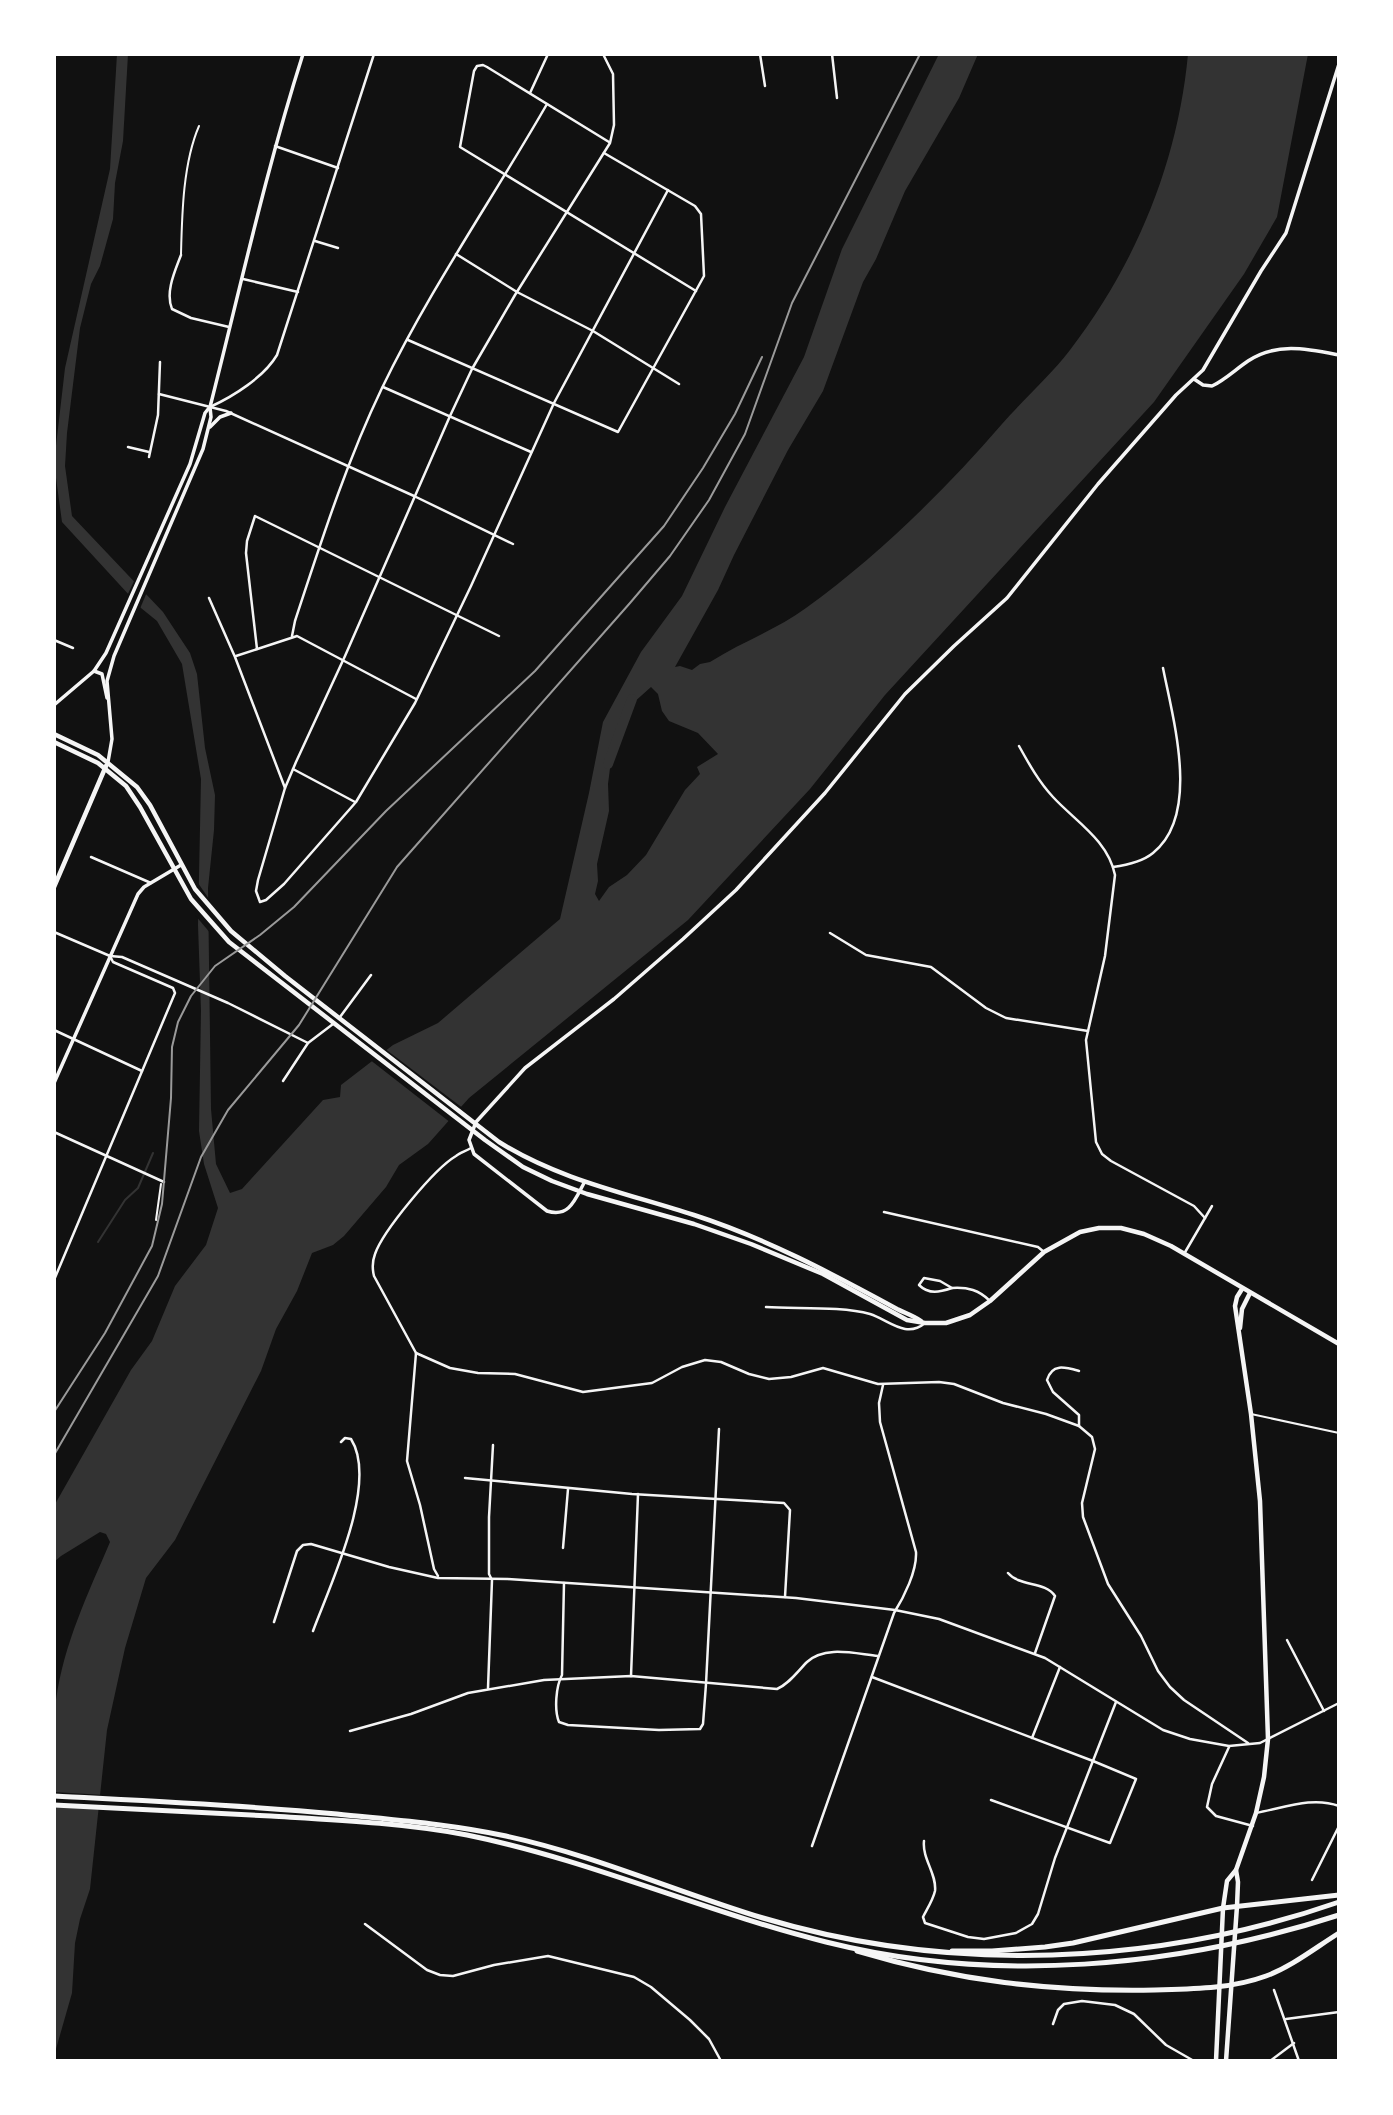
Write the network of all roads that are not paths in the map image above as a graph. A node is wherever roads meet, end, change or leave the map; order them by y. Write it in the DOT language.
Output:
graph roads {
  1 [pos="303,54"];
  2 [pos="374,54"];
  3 [pos="548,54"];
  4 [pos="603,54"];
  5 [pos="760,54"];
  6 [pos="832,54"];
  7 [pos="1339,64"];
  8 [pos="765,86"];
  9 [pos="530,93"];
  10 [pos="837,98"];
  11 [pos="547,104"];
  12 [pos="199,126"];
  13 [pos="610,143"];
  14 [pos="275,146"];
  15 [pos="604,153"];
  16 [pos="338,169"];
  17 [pos="506,175"];
  18 [pos="668,190"];
  19 [pos="567,212"];
  20 [pos="315,241"];
  21 [pos="338,248"];
  22 [pos="634,253"];
  23 [pos="456,254"];
  24 [pos="181,255"];
  25 [pos="241,279"];
  26 [pos="696,291"];
  27 [pos="298,292"];
  28 [pos="517,292"];
  29 [pos="229,327"];
  30 [pos="593,331"];
  31 [pos="407,340"];
  32 [pos="1339,355"];
  33 [pos="160,362"];
  34 [pos="653,367"];
  35 [pos="472,369"];
  36 [pos="1194,379"];
  37 [pos="680,384"];
  38 [pos="382,387"];
  39 [pos="159,394"];
  40 [pos="554,403"];
  41 [pos="210,407"];
  42 [pos="231,414"];
  43 [pos="450,416"];
  44 [pos="209,428"];
  45 [pos="128,447"];
  46 [pos="531,452"];
  47 [pos="347,466"];
  48 [pos="414,496"];
  49 [pos="494,534"];
  50 [pos="513,544"];
  51 [pos="319,548"];
  52 [pos="379,577"];
  53 [pos="209,597"];
  54 [pos="457,615"];
  55 [pos="292,636"];
  56 [pos="499,636"];
  57 [pos="54,640"];
  58 [pos="73,648"];
  59 [pos="257,649"];
  60 [pos="235,657"];
  61 [pos="344,659"];
  62 [pos="1163,668"];
  63 [pos="94,671"];
  64 [pos="416,699"];
  65 [pos="108,700"];
  66 [pos="54,705"];
  67 [pos="54,734"];
  68 [pos="54,742"];
  69 [pos="1019,746"];
  70 [pos="107,765"];
  71 [pos="293,769"];
  72 [pos="285,788"];
  73 [pos="356,802"];
  74 [pos="91,857"];
  75 [pos="181,865"];
  76 [pos="1113,867"];
  77 [pos="173,870"];
  78 [pos="151,883"];
  79 [pos="54,887"];
  80 [pos="54,932"];
  81 [pos="830,933"];
  82 [pos="110,956"];
  83 [pos="371,975"];
  84 [pos="54,1030"];
  85 [pos="1087,1031"];
  86 [pos="74,1039"];
  87 [pos="308,1043"];
  88 [pos="142,1071"];
  89 [pos="283,1081"];
  90 [pos="54,1083"];
  91 [pos="54,1132"];
  92 [pos="471,1148"];
  93 [pos="108,1155"];
  94 [pos="162,1183"];
  95 [pos="584,1183"];
  96 [pos="580,1192"];
  97 [pos="1212,1206"];
  98 [pos="884,1212"];
  99 [pos="1205,1217"];
  100 [pos="156,1220"];
  101 [pos="1044,1252"];
  102 [pos="1184,1254"];
  103 [pos="54,1280"];
  104 [pos="952,1287"];
  105 [pos="1242,1289"];
  106 [pos="1250,1293"];
  107 [pos="990,1301"];
  108 [pos="766,1307"];
  109 [pos="926,1323"];
  110 [pos="1240,1332"];
  111 [pos="1339,1344"];
  112 [pos="416,1353"];
  113 [pos="1079,1371"];
  114 [pos="883,1385"];
  115 [pos="1251,1414"];
  116 [pos="1079,1426"];
  117 [pos="719,1429"];
  118 [pos="1339,1433"];
  119 [pos="341,1442"];
  120 [pos="492,1445"];
  121 [pos="465,1478"];
  122 [pos="491,1482"];
  123 [pos="568,1489"];
  124 [pos="638,1494"];
  125 [pos="717,1497"];
  126 [pos="564,1548"];
  127 [pos="341,1554"];
  128 [pos="1008,1573"];
  129 [pos="438,1578"];
  130 [pos="492,1578"];
  131 [pos="564,1583"];
  132 [pos="634,1587"];
  133 [pos="710,1592"];
  134 [pos="785,1597"];
  135 [pos="895,1610"];
  136 [pos="274,1622"];
  137 [pos="313,1631"];
  138 [pos="1287,1640"];
  139 [pos="1035,1653"];
  140 [pos="878,1656"];
  141 [pos="1060,1667"];
  142 [pos="631,1676"];
  143 [pos="872,1677"];
  144 [pos="559,1679"];
  145 [pos="706,1684"];
  146 [pos="488,1688"];
  147 [pos="1116,1702"];
  148 [pos="1339,1703"];
  149 [pos="1324,1711"];
  150 [pos="349,1731"];
  151 [pos="1032,1738"];
  152 [pos="1268,1739"];
  153 [pos="1250,1744"];
  154 [pos="1229,1746"];
  155 [pos="1093,1760"];
  156 [pos="54,1796"];
  157 [pos="991,1800"];
  158 [pos="54,1805"];
  159 [pos="1339,1806"];
  160 [pos="1256,1813"];
  161 [pos="1253,1826"];
  162 [pos="1339,1826"];
  163 [pos="1067,1828"];
  164 [pos="924,1842"];
  165 [pos="812,1846"];
  166 [pos="1236,1870"];
  167 [pos="1312,1880"];
  168 [pos="1339,1895"];
  169 [pos="1339,1902"];
  170 [pos="1237,1906"];
  171 [pos="1223,1908"];
  172 [pos="1339,1915"];
  173 [pos="365,1924"];
  174 [pos="1339,1933"];
  175 [pos="830,1944"];
  176 [pos="911,1950"];
  177 [pos="1231,1985"];
  178 [pos="1219,1987"];
  179 [pos="1274,1990"];
  180 [pos="1339,2012"];
  181 [pos="1286,2019"];
  182 [pos="1053,2024"];
  183 [pos="1294,2043"];
  184 [pos="721,2061"];
  185 [pos="1194,2061"];
  186 [pos="1216,2061"];
  187 [pos="1226,2061"];
  188 [pos="1270,2061"];
  189 [pos="1299,2061"];
  1 -- 14 [label="street"];
  2 -- 16 [label="street"];
  3 -- 9 [label="street"];
  4 -- 13 [label="street"];
  5 -- 8 [label="street"];
  6 -- 10 [label="street"];
  7 -- 36 [label="street"];
  9 -- 11 [label="street"];
  9 -- 17 [label="street"];
  11 -- 13 [label="street"];
  11 -- 17 [label="street"];
  12 -- 24 [label="lane"];
  13 -- 15 [label="street"];
  14 -- 16 [label="street"];
  14 -- 25 [label="street"];
  15 -- 18 [label="street"];
  15 -- 19 [label="street"];
  16 -- 20 [label="street"];
  17 -- 19 [label="street"];
  17 -- 23 [label="street"];
  18 -- 22 [label="street"];
  18 -- 26 [label="street"];
  19 -- 22 [label="street"];
  19 -- 28 [label="street"];
  20 -- 21 [label="street"];
  20 -- 27 [label="street"];
  22 -- 26 [label="street"];
  22 -- 30 [label="street"];
  23 -- 28 [label="street"];
  23 -- 31 [label="street"];
  24 -- 29 [label="street"];
  25 -- 27 [label="street"];
  25 -- 29 [label="street"];
  26 -- 34 [label="street"];
  27 -- 41 [label="street"];
  28 -- 30 [label="street"];
  28 -- 35 [label="street"];
  29 -- 41 [label="street"];
  30 -- 34 [label="street"];
  30 -- 40 [label="street"];
  31 -- 35 [label="street"];
  31 -- 38 [label="street"];
  32 -- 36 [label="street"];
  33 -- 39 [label="street"];
  34 -- 37 [label="street"];
  34 -- 40 [label="street"];
  35 -- 40 [label="street"];
  35 -- 43 [label="street"];
  36 -- 92 [label="street"];
  38 -- 43 [label="street"];
  38 -- 47 [label="street"];
  39 -- 41 [label="street"];
  39 -- 45 [label="street"];
  40 -- 46 [label="street"];
  41 -- 42 [label="street"];
  41 -- 44 [label="street"];
  41 -- 63 [label="street"];
  42 -- 44 [label="street"];
  42 -- 47 [label="street"];
  43 -- 46 [label="street"];
  43 -- 48 [label="street"];
  44 -- 65 [label="street"];
  46 -- 49 [label="street"];
  47 -- 48 [label="street"];
  47 -- 51 [label="street"];
  48 -- 49 [label="street"];
  48 -- 52 [label="street"];
  49 -- 50 [label="street"];
  49 -- 54 [label="street"];
  51 -- 52 [label="street"];
  51 -- 55 [label="street"];
  51 -- 59 [label="street"];
  52 -- 54 [label="street"];
  52 -- 61 [label="street"];
  53 -- 60 [label="street"];
  54 -- 56 [label="street"];
  54 -- 64 [label="street"];
  55 -- 59 [label="street"];
  55 -- 61 [label="street"];
  57 -- 58 [label="street"];
  59 -- 60 [label="street"];
  60 -- 72 [label="street"];
  61 -- 64 [label="street"];
  61 -- 71 [label="street"];
  62 -- 76 [label="street"];
  63 -- 65 [label="street"];
  63 -- 66 [label="street"];
  64 -- 73 [label="street"];
  65 -- 70 [label="street"];
  67 -- 70 [label="main road"];
  68 -- 70 [label="main road"];
  69 -- 76 [label="street"];
  70 -- 75 [label="main road"];
  70 -- 77 [label="main road"];
  70 -- 79 [label="main road"];
  71 -- 72 [label="street"];
  71 -- 73 [label="street"];
  72 -- 73 [label="street"];
  74 -- 78 [label="street"];
  75 -- 77 [label="street"];
  75 -- 95 [label="main road"];
  76 -- 85 [label="street"];
  77 -- 78 [label="street"];
  77 -- 96 [label="main road"];
  78 -- 82 [label="street"];
  80 -- 82 [label="street"];
  81 -- 85 [label="street"];
  82 -- 86 [label="street"];
  82 -- 87 [label="street"];
  82 -- 88 [label="street"];
  83 -- 87 [label="street"];
  84 -- 86 [label="street"];
  85 -- 99 [label="street"];
  86 -- 88 [label="street"];
  86 -- 90 [label="street"];
  87 -- 89 [label="street"];
  88 -- 93 [label="street"];
  91 -- 93 [label="street"];
  92 -- 96 [label="street"];
  92 -- 112 [label="street"];
  93 -- 94 [label="street"];
  93 -- 103 [label="street"];
  94 -- 100 [label="lane"];
  95 -- 96 [label="street"];
  95 -- 109 [label="main road"];
  96 -- 109 [label="main road"];
  97 -- 99 [label="street"];
  98 -- 101 [label="street"];
  99 -- 102 [label="street"];
  101 -- 102 [label="main road"];
  101 -- 107 [label="main road"];
  102 -- 105 [label="main road"];
  104 -- 104 [label="street"];
  104 -- 107 [label="street"];
  105 -- 106 [label="main road"];
  105 -- 110 [label="main road"];
  106 -- 110 [label="main road"];
  106 -- 111 [label="main road"];
  107 -- 109 [label="main road"];
  108 -- 109 [label="street"];
  110 -- 115 [label="main road"];
  112 -- 114 [label="street"];
  112 -- 129 [label="street"];
  113 -- 116 [label="street"];
  114 -- 116 [label="street"];
  114 -- 135 [label="street"];
  115 -- 118 [label="lane"];
  115 -- 152 [label="main road"];
  116 -- 153 [label="street"];
  117 -- 125 [label="street"];
  119 -- 127 [label="street"];
  120 -- 122 [label="street"];
  121 -- 122 [label="street"];
  122 -- 123 [label="street"];
  122 -- 130 [label="street"];
  123 -- 124 [label="street"];
  123 -- 126 [label="street"];
  124 -- 125 [label="street"];
  124 -- 132 [label="street"];
  125 -- 133 [label="street"];
  125 -- 134 [label="street"];
  127 -- 129 [label="street"];
  127 -- 136 [label="street"];
  127 -- 137 [label="street"];
  128 -- 139 [label="street"];
  129 -- 130 [label="street"];
  130 -- 131 [label="street"];
  130 -- 146 [label="street"];
  131 -- 132 [label="street"];
  131 -- 144 [label="street"];
  132 -- 133 [label="street"];
  132 -- 142 [label="street"];
  133 -- 134 [label="street"];
  133 -- 145 [label="street"];
  134 -- 135 [label="street"];
  135 -- 139 [label="street"];
  135 -- 140 [label="street"];
  138 -- 149 [label="street"];
  139 -- 141 [label="street"];
  140 -- 143 [label="street"];
  140 -- 145 [label="street"];
  141 -- 147 [label="street"];
  141 -- 151 [label="street"];
  142 -- 144 [label="street"];
  142 -- 145 [label="street"];
  143 -- 151 [label="street"];
  143 -- 165 [label="street"];
  144 -- 145 [label="street"];
  144 -- 146 [label="street"];
  146 -- 150 [label="street"];
  147 -- 154 [label="street"];
  147 -- 155 [label="street"];
  148 -- 149 [label="street"];
  149 -- 152 [label="street"];
  151 -- 155 [label="street"];
  152 -- 153 [label="street"];
  152 -- 160 [label="main road"];
  153 -- 154 [label="street"];
  154 -- 161 [label="street"];
  155 -- 163 [label="street"];
  155 -- 163 [label="street"];
  156 -- 176 [label="highway"];
  157 -- 163 [label="street"];
  158 -- 175 [label="highway"];
  159 -- 160 [label="street"];
  160 -- 161 [label="main road"];
  161 -- 166 [label="main road"];
  162 -- 167 [label="street"];
  163 -- 164 [label="street"];
  166 -- 170 [label="main road"];
  166 -- 171 [label="main road"];
  168 -- 170 [label="highway"];
  169 -- 176 [label="highway"];
  170 -- 171 [label="highway"];
  170 -- 177 [label="main road"];
  171 -- 176 [label="highway"];
  171 -- 178 [label="main road"];
  172 -- 175 [label="highway"];
  173 -- 184 [label="street"];
  174 -- 177 [label="highway"];
  175 -- 178 [label="highway"];
  177 -- 178 [label="highway"];
  177 -- 187 [label="main road"];
  178 -- 186 [label="main road"];
  179 -- 181 [label="street"];
  180 -- 181 [label="street"];
  181 -- 183 [label="street"];
  182 -- 185 [label="street"];
  183 -- 188 [label="street"];
  183 -- 189 [label="street"];
}
